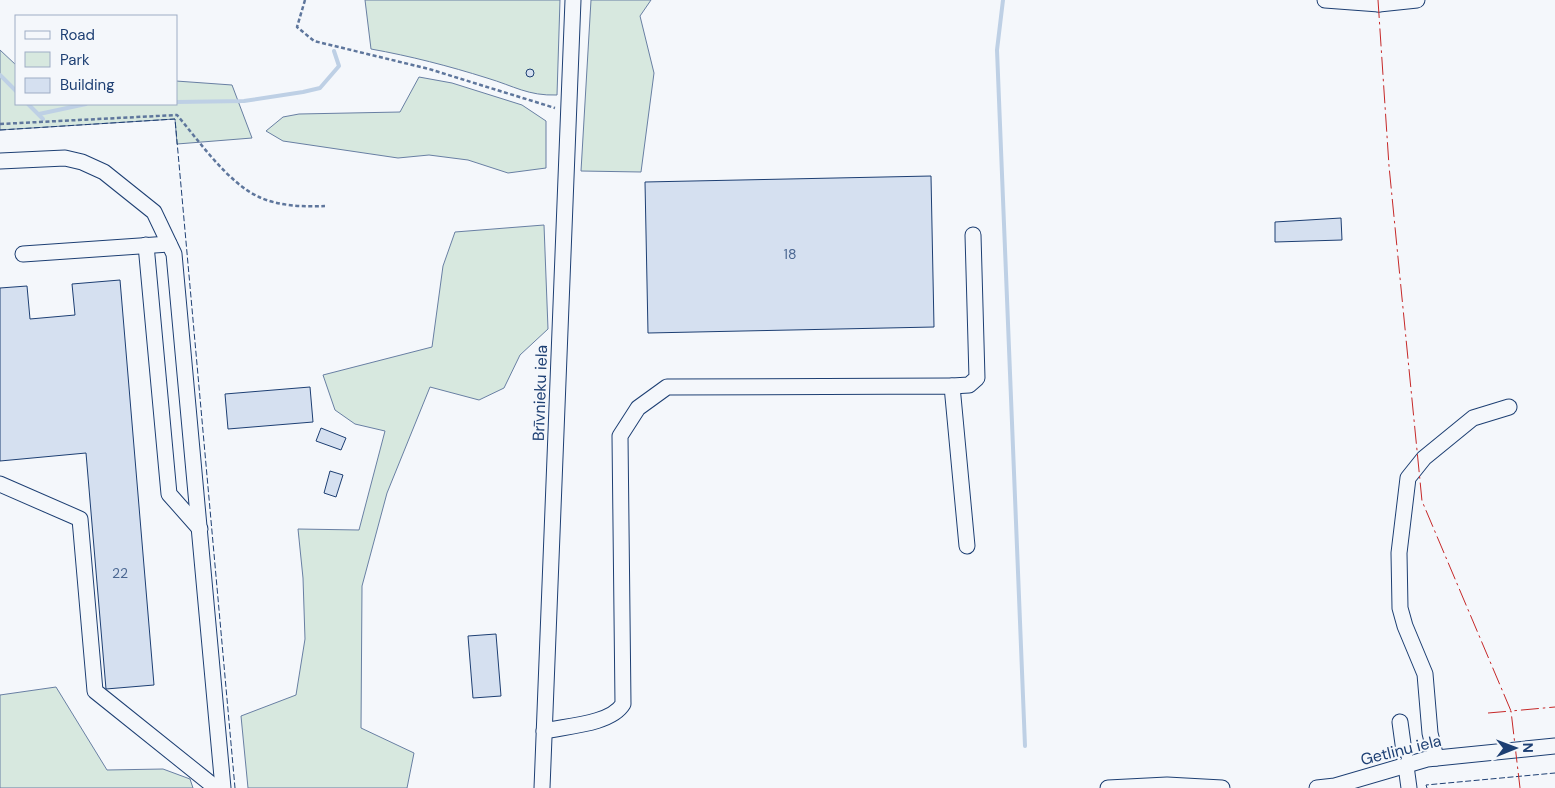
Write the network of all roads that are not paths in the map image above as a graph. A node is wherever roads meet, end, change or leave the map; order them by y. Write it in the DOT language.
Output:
graph roads {
  1 [pos="573,0"];
  2 [pos="1325,0"];
  3 [pos="1418,0"];
  4 [pos="1378,2"];
  5 [pos="0,161"];
  6 [pos="973,236"];
  7 [pos="169,244"];
  8 [pos="146,245"];
  9 [pos="23,254"];
  10 [pos="952,386"];
  11 [pos="1509,407"];
  12 [pos="0,484"];
  13 [pos="200,529"];
  14 [pos="967,546"];
  15 [pos="1400,722"];
  16 [pos="544,731"];
  17 [pos="1555,746"];
  18 [pos="1436,758"];
  19 [pos="1405,764"];
  20 [pos="216,788"];
  21 [pos="223,788"];
  22 [pos="542,788"];
  23 [pos="1108,788"];
  24 [pos="1222,788"];
  25 [pos="1317,788"];
  26 [pos="1409,788"];
  1 -- 16 [label="street, Brīvnieku iela"];
  2 -- 4 [label="street"];
  3 -- 4 [label="street"];
  5 -- 7 [label="street"];
  6 -- 10 [label="street"];
  7 -- 8 [label="street"];
  7 -- 13 [label="street"];
  8 -- 9 [label="street"];
  8 -- 13 [label="street"];
  10 -- 14 [label="street"];
  10 -- 16 [label="street"];
  11 -- 18 [label="street"];
  12 -- 20 [label="street"];
  13 -- 21 [label="street"];
  15 -- 19 [label="street"];
  16 -- 22 [label="street, Brīvnieku iela"];
  17 -- 18 [label="street, Getliņu iela"];
  18 -- 19 [label="street, Getliņu iela"];
  19 -- 25 [label="street, Getliņu iela"];
  19 -- 26 [label="street"];
  23 -- 24 [label="street"];
}
